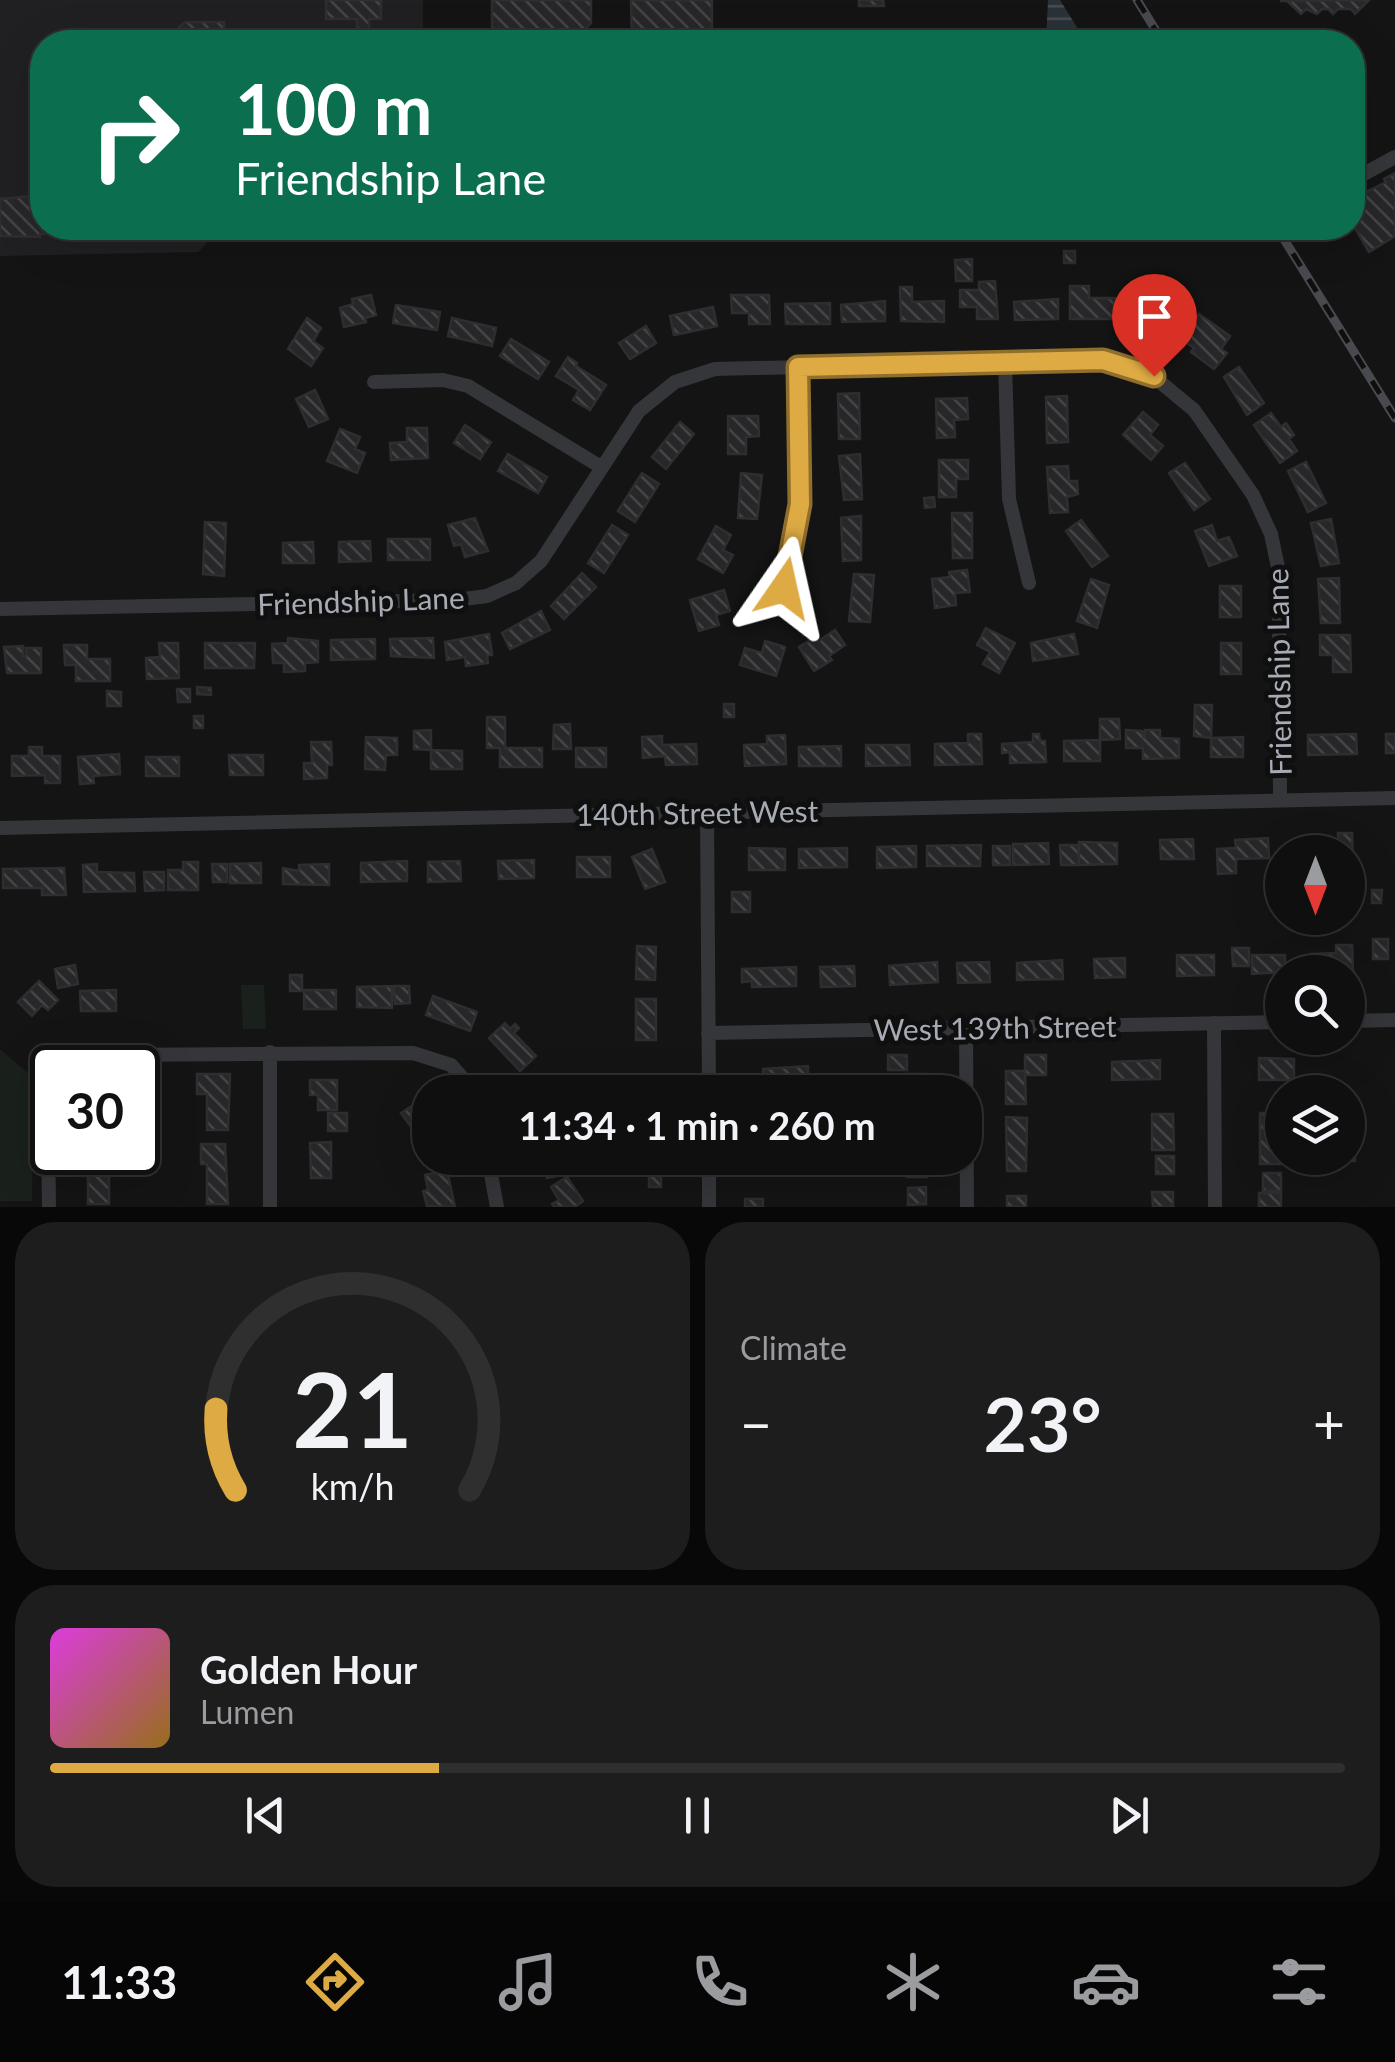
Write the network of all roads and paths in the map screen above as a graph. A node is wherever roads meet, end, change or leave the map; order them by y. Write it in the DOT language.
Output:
graph roads {
  1 [pos="1395,157"];
  2 [pos="1365,173"];
  3 [pos="1006,362"];
  4 [pos="798,367"];
  5 [pos="374,382"];
  6 [pos="602,467"];
  7 [pos="1029,583"];
  8 [pos="784,588"];
  9 [pos="0,609"];
  10 [pos="1395,798"];
  11 [pos="1280,800"];
  12 [pos="707,812"];
  13 [pos="0,828"];
  14 [pos="1365,1020"];
  15 [pos="1395,1020"];
  16 [pos="1265,1022"];
  17 [pos="1214,1024"];
  18 [pos="966,1028"];
  19 [pos="708,1033"];
  20 [pos="270,1052"];
  21 [pos="160,1054"];
  22 [pos="460,1075"];
  23 [pos="708,1075"];
  24 [pos="48,1175"];
  25 [pos="491,1175"];
  26 [pos="709,1175"];
  27 [pos="48,1207"];
  28 [pos="270,1207"];
  29 [pos="497,1207"];
  30 [pos="709,1207"];
  31 [pos="966,1207"];
  32 [pos="1214,1207"];
  1 -- 2 [label="street"];
  3 -- 4 [label="street, Friendship Lane"];
  3 -- 7 [label="street"];
  3 -- 11 [label="street, Friendship Lane"];
  4 -- 6 [label="street, Friendship Lane"];
  4 -- 8 [label="street"];
  5 -- 6 [label="street"];
  6 -- 9 [label="street, Friendship Lane"];
  10 -- 11 [label="street, 140th Street West"];
  11 -- 12 [label="street, 140th Street West"];
  12 -- 13 [label="street, 140th Street West"];
  12 -- 19 [label="street"];
  14 -- 15 [label="street"];
  16 -- 17 [label="street, West 139th Street"];
  17 -- 18 [label="street, West 139th Street"];
  17 -- 32 [label="street"];
  18 -- 19 [label="street, West 139th Street"];
  18 -- 31 [label="street"];
  19 -- 23 [label="street"];
  20 -- 21 [label="street"];
  20 -- 22 [label="street"];
  20 -- 28 [label="street"];
  24 -- 27 [label="street"];
  25 -- 29 [label="street"];
  26 -- 30 [label="street"];
}
